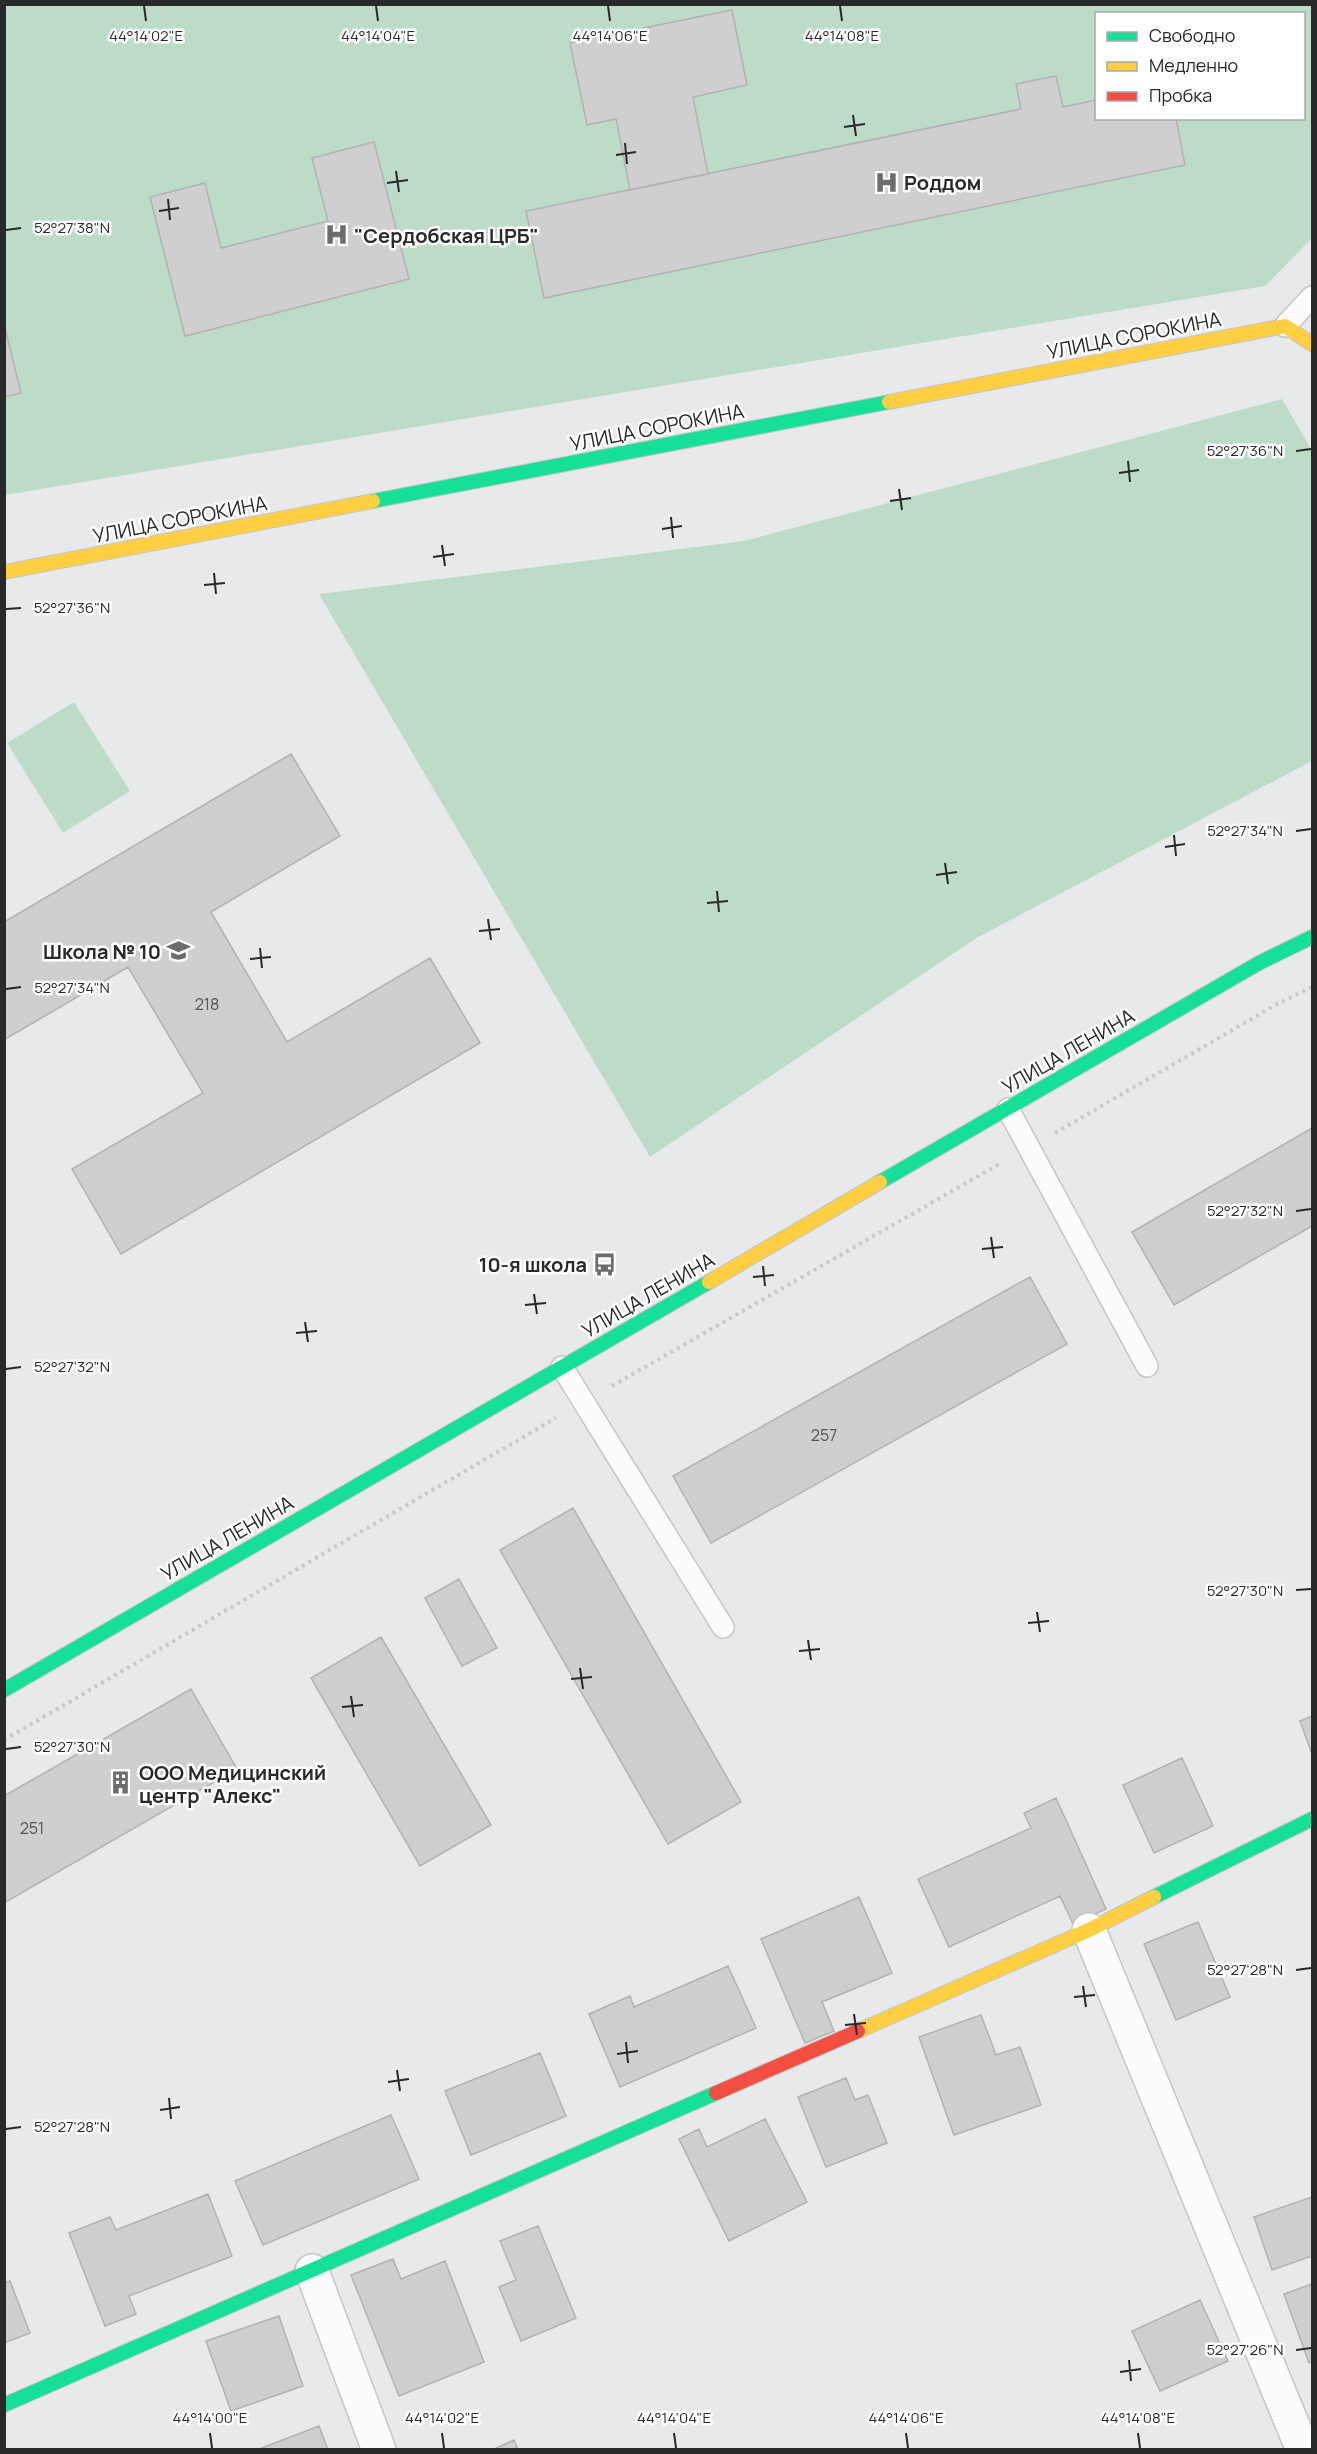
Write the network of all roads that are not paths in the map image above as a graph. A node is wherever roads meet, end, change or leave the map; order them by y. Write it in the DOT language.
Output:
graph roads {
  1 [pos="1312,297"];
  2 [pos="1285,326"];
  3 [pos="1312,344"];
  4 [pos="4,572"];
  5 [pos="1312,937"];
  6 [pos="1008,1108"];
  7 [pos="1147,1366"];
  8 [pos="562,1367"];
  9 [pos="723,1628"];
  10 [pos="4,1690"];
  11 [pos="1312,1819"];
  12 [pos="1089,1930"];
  13 [pos="312,2271"];
  14 [pos="4,2405"];
  15 [pos="379,2450"];
  16 [pos="1303,2450"];
  1 -- 2 [label="lane"];
  2 -- 3 [label="street"];
  2 -- 4 [label="street, УЛИЦА СОРОКИНА"];
  5 -- 6 [label="street, УЛИЦА ЛЕНИНА"];
  6 -- 7 [label="lane"];
  6 -- 8 [label="street, УЛИЦА ЛЕНИНА"];
  8 -- 9 [label="lane"];
  8 -- 10 [label="street, УЛИЦА ЛЕНИНА"];
  11 -- 12 [label="street"];
  12 -- 13 [label="street"];
  12 -- 16 [label="street"];
  13 -- 14 [label="street"];
  13 -- 15 [label="street"];
}
